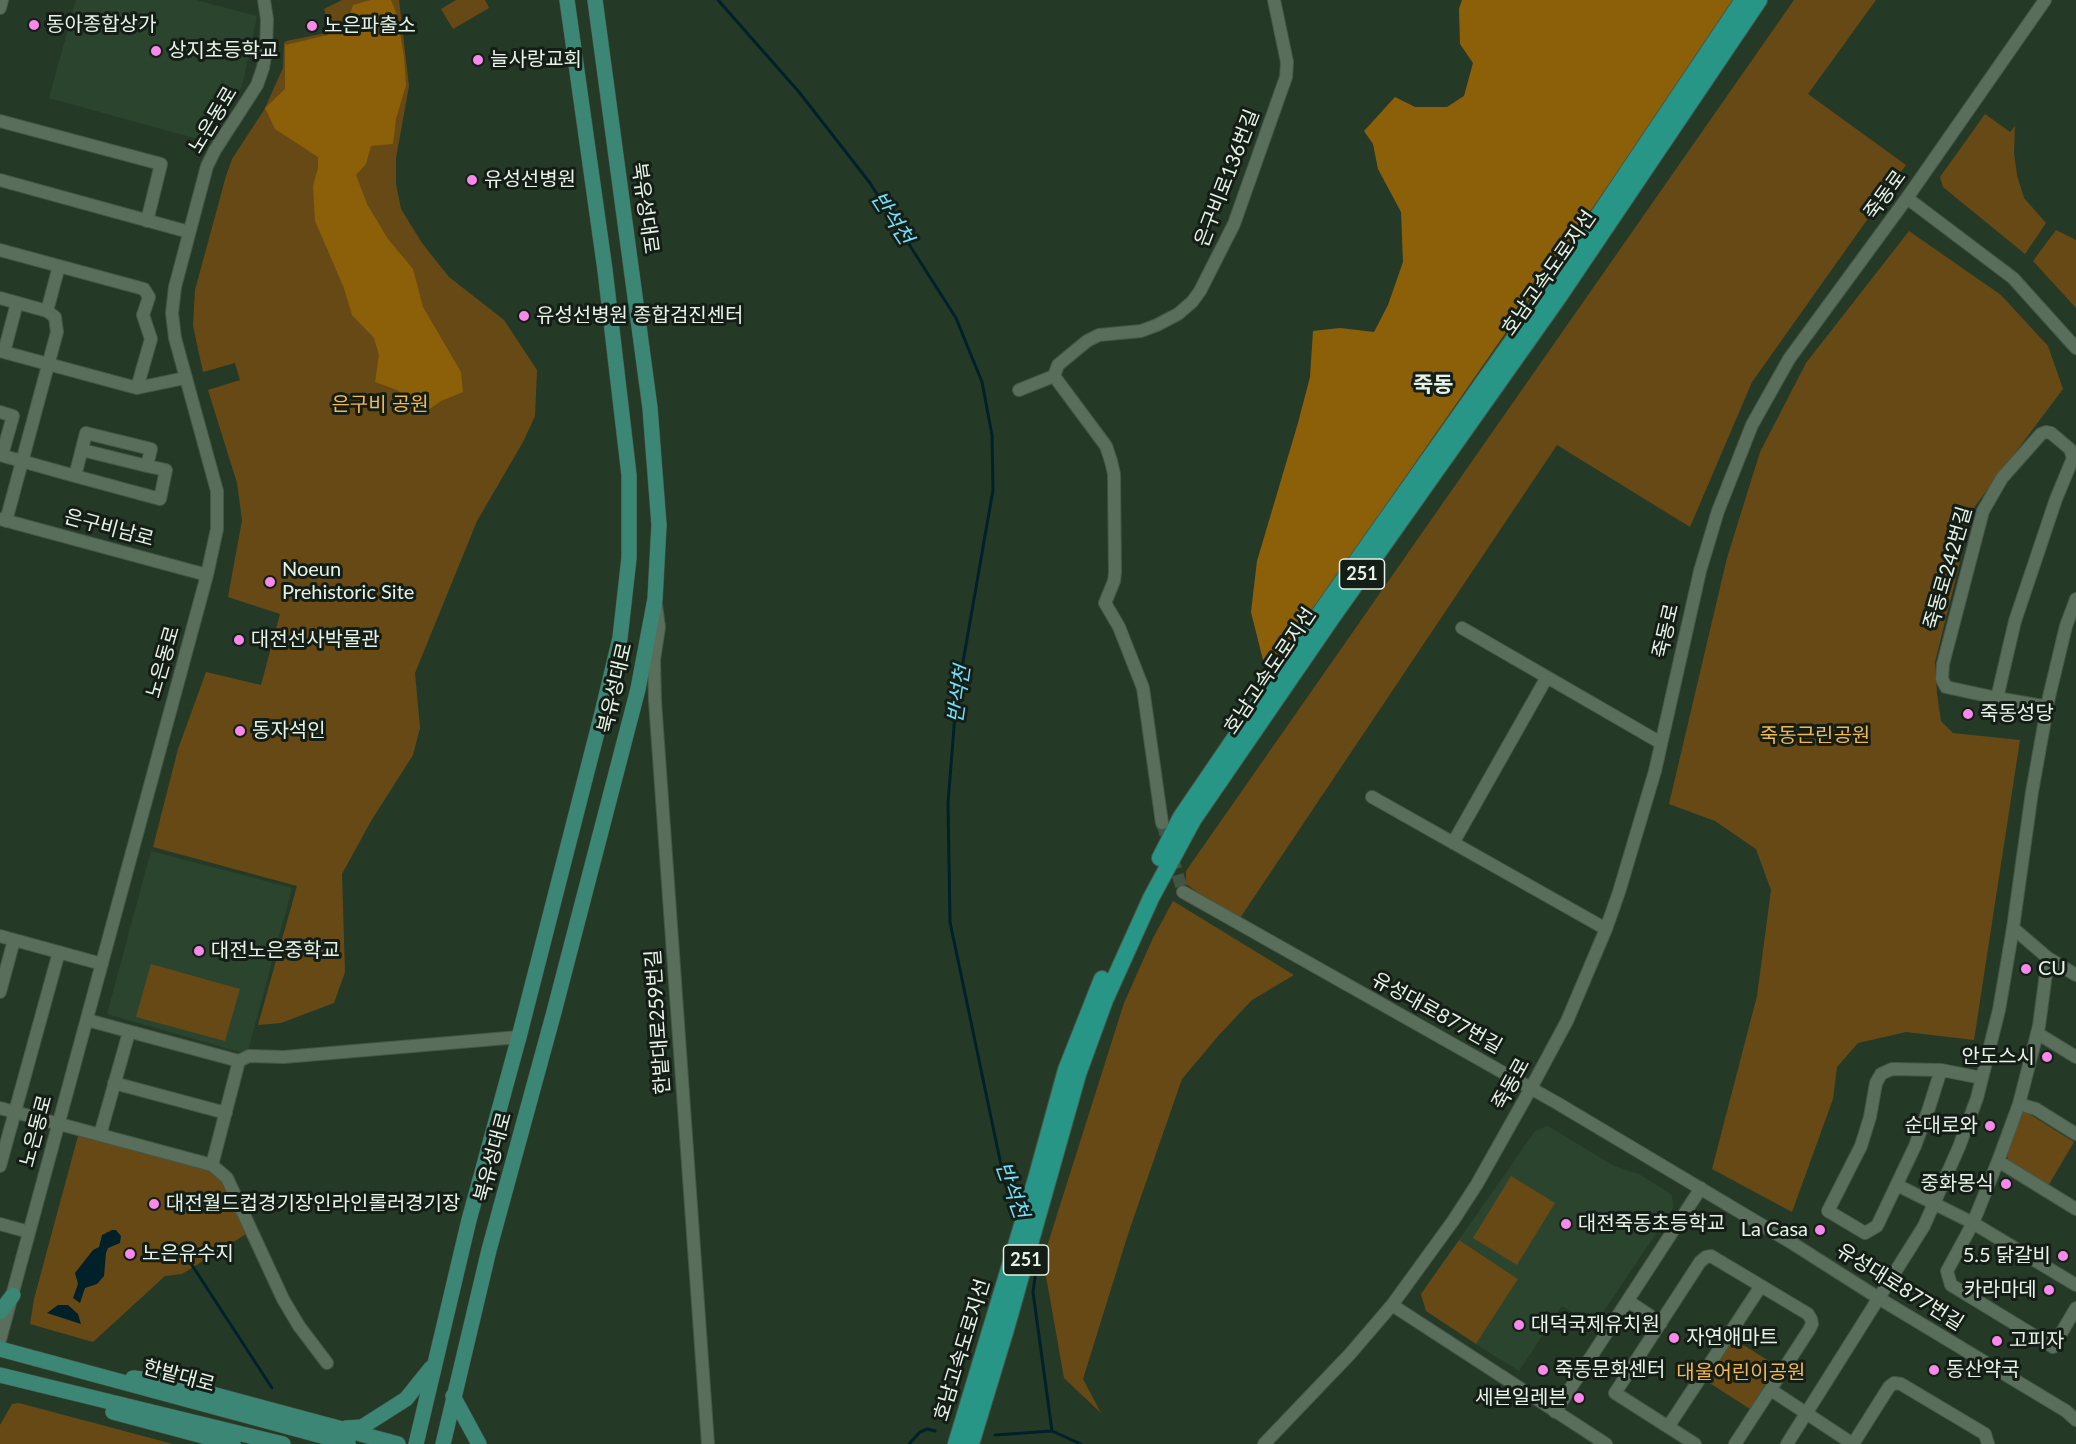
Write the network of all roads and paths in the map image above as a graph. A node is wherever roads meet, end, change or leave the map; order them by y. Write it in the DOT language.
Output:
graph roads {
  1 [pos="2,0"];
  2 [pos="264,0"];
  3 [pos="567,0"];
  4 [pos="595,0"];
  5 [pos="1274,0"];
  6 [pos="1743,0"];
  7 [pos="1759,0"];
  8 [pos="2039,2"];
  9 [pos="0,8"];
  10 [pos="0,121"];
  11 [pos="0,180"];
  12 [pos="1907,198"];
  13 [pos="147,220"];
  14 [pos="189,232"];
  15 [pos="0,250"];
  16 [pos="59,266"];
  17 [pos="0,298"];
  18 [pos="17,303"];
  19 [pos="47,311"];
  20 [pos="2076,348"];
  21 [pos="2,352"];
  22 [pos="48,365"];
  23 [pos="1054,376"];
  24 [pos="185,378"];
  25 [pos="138,388"];
  26 [pos="1019,390"];
  27 [pos="0,412"];
  28 [pos="2,450"];
  29 [pos="22,461"];
  30 [pos="75,476"];
  31 [pos="3,520"];
  32 [pos="207,575"];
  33 [pos="655,599"];
  34 [pos="2076,599"];
  35 [pos="1462,628"];
  36 [pos="1546,677"];
  37 [pos="1997,698"];
  38 [pos="2048,707"];
  39 [pos="1661,743"];
  40 [pos="1372,797"];
  41 [pos="1161,823"];
  42 [pos="1453,843"];
  43 [pos="1183,892"];
  44 [pos="2013,928"];
  45 [pos="1606,929"];
  46 [pos="0,936"];
  47 [pos="14,940"];
  48 [pos="59,952"];
  49 [pos="2048,958"];
  50 [pos="102,964"];
  51 [pos="2076,975"];
  52 [pos="0,992"];
  53 [pos="87,1020"];
  54 [pos="129,1032"];
  55 [pos="2037,1033"];
  56 [pos="519,1037"];
  57 [pos="2076,1057"];
  58 [pos="239,1061"];
  59 [pos="1941,1070"];
  60 [pos="1982,1078"];
  61 [pos="114,1083"];
  62 [pos="1532,1088"];
  63 [pos="2019,1104"];
  64 [pos="0,1108"];
  65 [pos="15,1112"];
  66 [pos="226,1113"];
  67 [pos="57,1124"];
  68 [pos="2076,1134"];
  69 [pos="100,1135"];
  70 [pos="1998,1161"];
  71 [pos="212,1165"];
  72 [pos="0,1166"];
  73 [pos="1041,1185"];
  74 [pos="1897,1185"];
  75 [pos="1701,1188"];
  76 [pos="1935,1204"];
  77 [pos="2076,1209"];
  78 [pos="1973,1223"];
  79 [pos="0,1224"];
  80 [pos="29,1232"];
  81 [pos="2076,1285"];
  82 [pos="1761,1286"];
  83 [pos="7,1293"];
  84 [pos="1880,1299"];
  85 [pos="1628,1301"];
  86 [pos="1392,1305"];
  87 [pos="2076,1308"];
  88 [pos="0,1312"];
  89 [pos="1661,1323"];
  90 [pos="0,1340"];
  91 [pos="0,1349"];
  92 [pos="327,1363"];
  93 [pos="434,1364"];
  94 [pos="0,1375"];
  95 [pos="1771,1390"];
  96 [pos="75,1394"];
  97 [pos="453,1396"];
  98 [pos="1555,1412"];
  99 [pos="1807,1414"];
  100 [pos="2076,1420"];
  101 [pos="1668,1427"];
  102 [pos="349,1437"];
  103 [pos="233,1444"];
  104 [pos="283,1444"];
  105 [pos="398,1444"];
  106 [pos="416,1444"];
  107 [pos="443,1444"];
  108 [pos="479,1444"];
  109 [pos="708,1444"];
  110 [pos="956,1444"];
  111 [pos="971,1444"];
  112 [pos="1264,1444"];
  113 [pos="1606,1444"];
  114 [pos="1695,1444"];
  115 [pos="1735,1444"];
  116 [pos="1787,1444"];
  117 [pos="1988,1444"];
  1 -- 9 [label="street"];
  2 -- 14 [label="street, 노은동로"];
  3 -- 56 [label="main road, 북유성대로"];
  4 -- 33 [label="main road, 북유성대로"];
  5 -- 23 [label="street, 은구비로136번길"];
  6 -- 73 [label="highway, 호남고속도로지선 / 251"];
  7 -- 73 [label="highway, 호남고속도로지선 / 251"];
  8 -- 12 [label="street, 죽동로"];
  10 -- 13 [label="street"];
  11 -- 13 [label="street"];
  12 -- 20 [label="street"];
  12 -- 39 [label="street, 죽동로"];
  13 -- 14 [label="street"];
  14 -- 24 [label="street, 노은동로"];
  15 -- 16 [label="street"];
  16 -- 19 [label="street"];
  16 -- 25 [label="street"];
  17 -- 18 [label="street"];
  18 -- 19 [label="street"];
  18 -- 21 [label="street"];
  19 -- 22 [label="street"];
  21 -- 22 [label="street"];
  22 -- 25 [label="street"];
  22 -- 29 [label="street"];
  23 -- 26 [label="street"];
  23 -- 41 [label="street"];
  24 -- 25 [label="street"];
  24 -- 32 [label="street, 노은동로"];
  27 -- 28 [label="street"];
  28 -- 29 [label="street"];
  29 -- 30 [label="street"];
  29 -- 31 [label="street"];
  30 -- 30 [label="street"];
  31 -- 32 [label="street, 은구비남로"];
  32 -- 50 [label="street, 노은동로"];
  33 -- 97 [label="main road, 북유성대로"];
  33 -- 109 [label="street, 한밭대로259번길"];
  34 -- 38 [label="street"];
  35 -- 36 [label="street"];
  36 -- 39 [label="street"];
  36 -- 42 [label="street"];
  37 -- 37 [label="street, 죽동로242번길"];
  37 -- 38 [label="street, 죽동로242번길"];
  38 -- 44 [label="street"];
  39 -- 45 [label="street, 죽동로"];
  40 -- 42 [label="street"];
  42 -- 45 [label="street"];
  43 -- 62 [label="street, 유성대로877번길"];
  44 -- 49 [label="street"];
  44 -- 60 [label="street"];
  45 -- 62 [label="street, 죽동로"];
  46 -- 47 [label="street"];
  47 -- 48 [label="street"];
  47 -- 52 [label="street"];
  48 -- 50 [label="street"];
  48 -- 65 [label="street"];
  49 -- 51 [label="street"];
  49 -- 55 [label="street"];
  50 -- 53 [label="street, 노은동로"];
  53 -- 54 [label="street"];
  53 -- 67 [label="street, 노은동로"];
  54 -- 58 [label="street"];
  54 -- 61 [label="street"];
  55 -- 57 [label="street"];
  55 -- 63 [label="street"];
  56 -- 58 [label="street"];
  56 -- 93 [label="main road, 북유성대로"];
  58 -- 66 [label="street"];
  59 -- 60 [label="street"];
  59 -- 74 [label="street"];
  59 -- 74 [label="street"];
  60 -- 76 [label="street"];
  61 -- 66 [label="street"];
  61 -- 69 [label="street"];
  62 -- 75 [label="street, 유성대로877번길"];
  62 -- 86 [label="street, 죽동로"];
  63 -- 68 [label="street"];
  63 -- 70 [label="street"];
  64 -- 65 [label="street"];
  65 -- 67 [label="street"];
  65 -- 72 [label="street"];
  66 -- 71 [label="street"];
  67 -- 69 [label="street"];
  67 -- 80 [label="street, 노은동로"];
  69 -- 71 [label="street"];
  70 -- 77 [label="street"];
  70 -- 78 [label="street"];
  71 -- 92 [label="street"];
  73 -- 110 [label="highway, 호남고속도로지선 / 251"];
  73 -- 111 [label="highway, 호남고속도로지선 / 251"];
  74 -- 76 [label="street"];
  75 -- 84 [label="street, 유성대로877번길"];
  75 -- 85 [label="street"];
  76 -- 78 [label="street"];
  76 -- 84 [label="street"];
  78 -- 81 [label="street"];
  78 -- 87 [label="street"];
  79 -- 80 [label="street"];
  80 -- 83 [label="street, 노은동로"];
  82 -- 89 [label="street"];
  82 -- 95 [label="street"];
  82 -- 101 [label="street"];
  83 -- 88 [label="main road"];
  83 -- 90 [label="street, 노은동로"];
  84 -- 99 [label="street"];
  84 -- 100 [label="street, 유성대로877번길"];
  85 -- 89 [label="street"];
  85 -- 98 [label="street"];
  86 -- 98 [label="street"];
  86 -- 112 [label="street, 죽동로"];
  89 -- 101 [label="street"];
  91 -- 102 [label="main road, 한밭대로"];
  93 -- 102 [label="main road"];
  93 -- 106 [label="main road, 북유성대로"];
  94 -- 96 [label="main road, 한밭대로"];
  95 -- 99 [label="street"];
  95 -- 115 [label="street"];
  96 -- 103 [label="main road"];
  96 -- 104 [label="main road, 한밭대로"];
  97 -- 107 [label="main road, 북유성대로"];
  97 -- 108 [label="main road"];
  98 -- 113 [label="street"];
  99 -- 116 [label="street"];
  99 -- 117 [label="street"];
  101 -- 114 [label="street"];
  102 -- 105 [label="main road, 한밭대로"];
}
